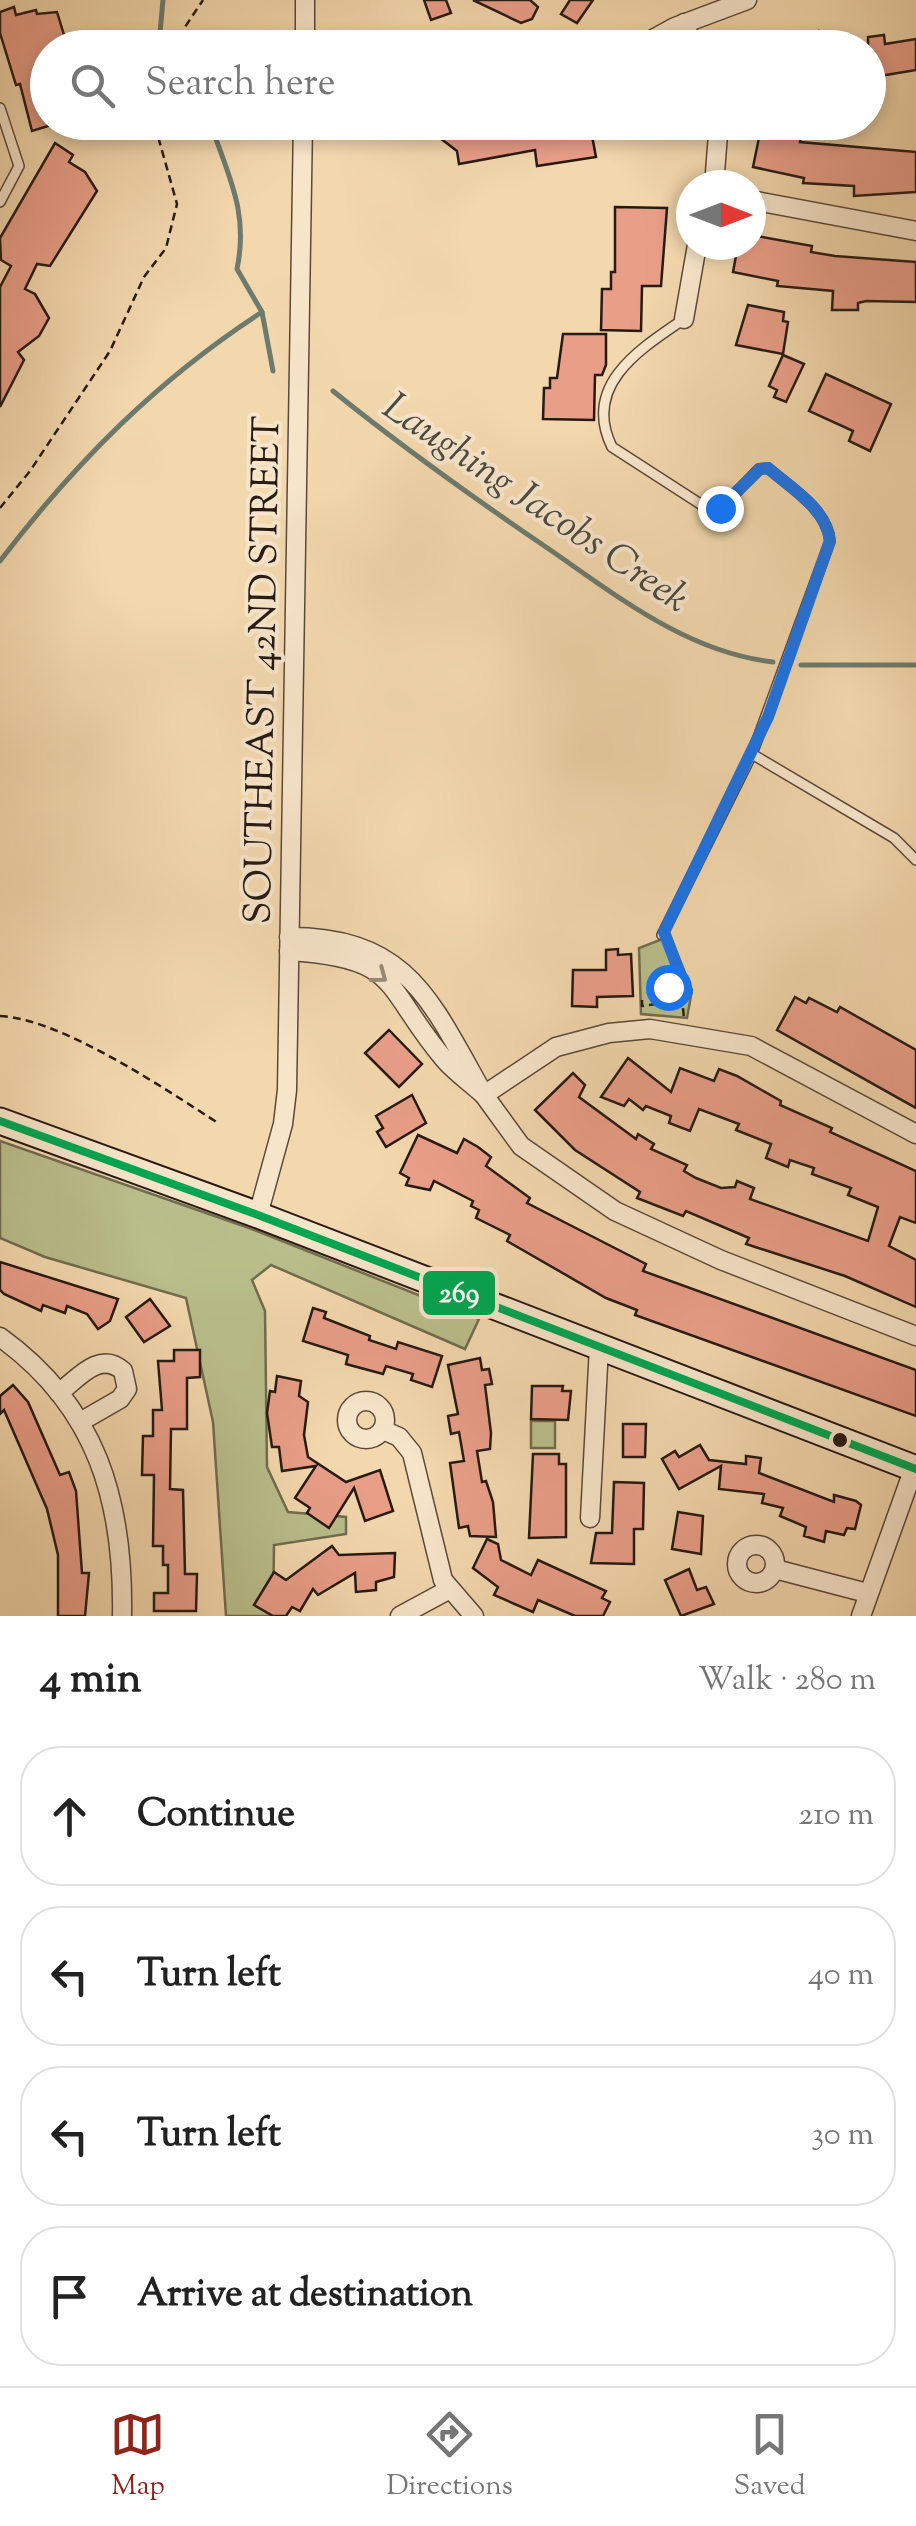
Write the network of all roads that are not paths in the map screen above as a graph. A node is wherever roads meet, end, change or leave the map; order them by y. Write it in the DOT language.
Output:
graph roads {
  1 [pos="305,0"];
  2 [pos="746,0"];
  3 [pos="684,23"];
  4 [pos="305,30"];
  5 [pos="671,30"];
  6 [pos="687,30"];
  7 [pos="0,108"];
  8 [pos="303,140"];
  9 [pos="718,140"];
  10 [pos="715,170"];
  11 [pos="0,202"];
  12 [pos="766,203"];
  13 [pos="916,231"];
  14 [pos="695,260"];
  15 [pos="684,319"];
  16 [pos="752,754"];
  17 [pos="916,860"];
  18 [pos="663,933"];
  19 [pos="289,944"];
  20 [pos="484,1095"];
  21 [pos="0,1120"];
  22 [pos="916,1134"];
  23 [pos="258,1215"];
  24 [pos="0,1336"];
  25 [pos="916,1336"];
  26 [pos="599,1347"];
  27 [pos="59,1393"];
  28 [pos="76,1415"];
  29 [pos="384,1430"];
  30 [pos="915,1469"];
  31 [pos="590,1518"];
  32 [pos="775,1569"];
  33 [pos="448,1590"];
  34 [pos="868,1592"];
  35 [pos="122,1616"];
  36 [pos="400,1616"];
  37 [pos="474,1616"];
  38 [pos="860,1616"];
  1 -- 4 [label="street"];
  2 -- 3 [label="street"];
  3 -- 5 [label="street"];
  3 -- 6 [label="street"];
  7 -- 11 [label="lane"];
  8 -- 19 [label="street, SOUTHEAST 42ND STREET"];
  9 -- 10 [label="street"];
  12 -- 13 [label="street"];
  14 -- 15 [label="street"];
  15 -- 16 [label="lane"];
  16 -- 17 [label="lane"];
  16 -- 18 [label="lane"];
  19 -- 20 [label="street"];
  19 -- 23 [label="street, SOUTHEAST 42ND STREET"];
  20 -- 22 [label="street"];
  20 -- 25 [label="street"];
  21 -- 23 [label="main road"];
  23 -- 26 [label="main road"];
  24 -- 27 [label="street"];
  26 -- 30 [label="main road"];
  26 -- 31 [label="street"];
  27 -- 28 [label="street"];
  27 -- 28 [label="street"];
  28 -- 35 [label="street"];
  29 -- 33 [label="street"];
  30 -- 34 [label="street"];
  32 -- 34 [label="street"];
  33 -- 36 [label="street"];
  33 -- 37 [label="street"];
  34 -- 38 [label="street"];
}
